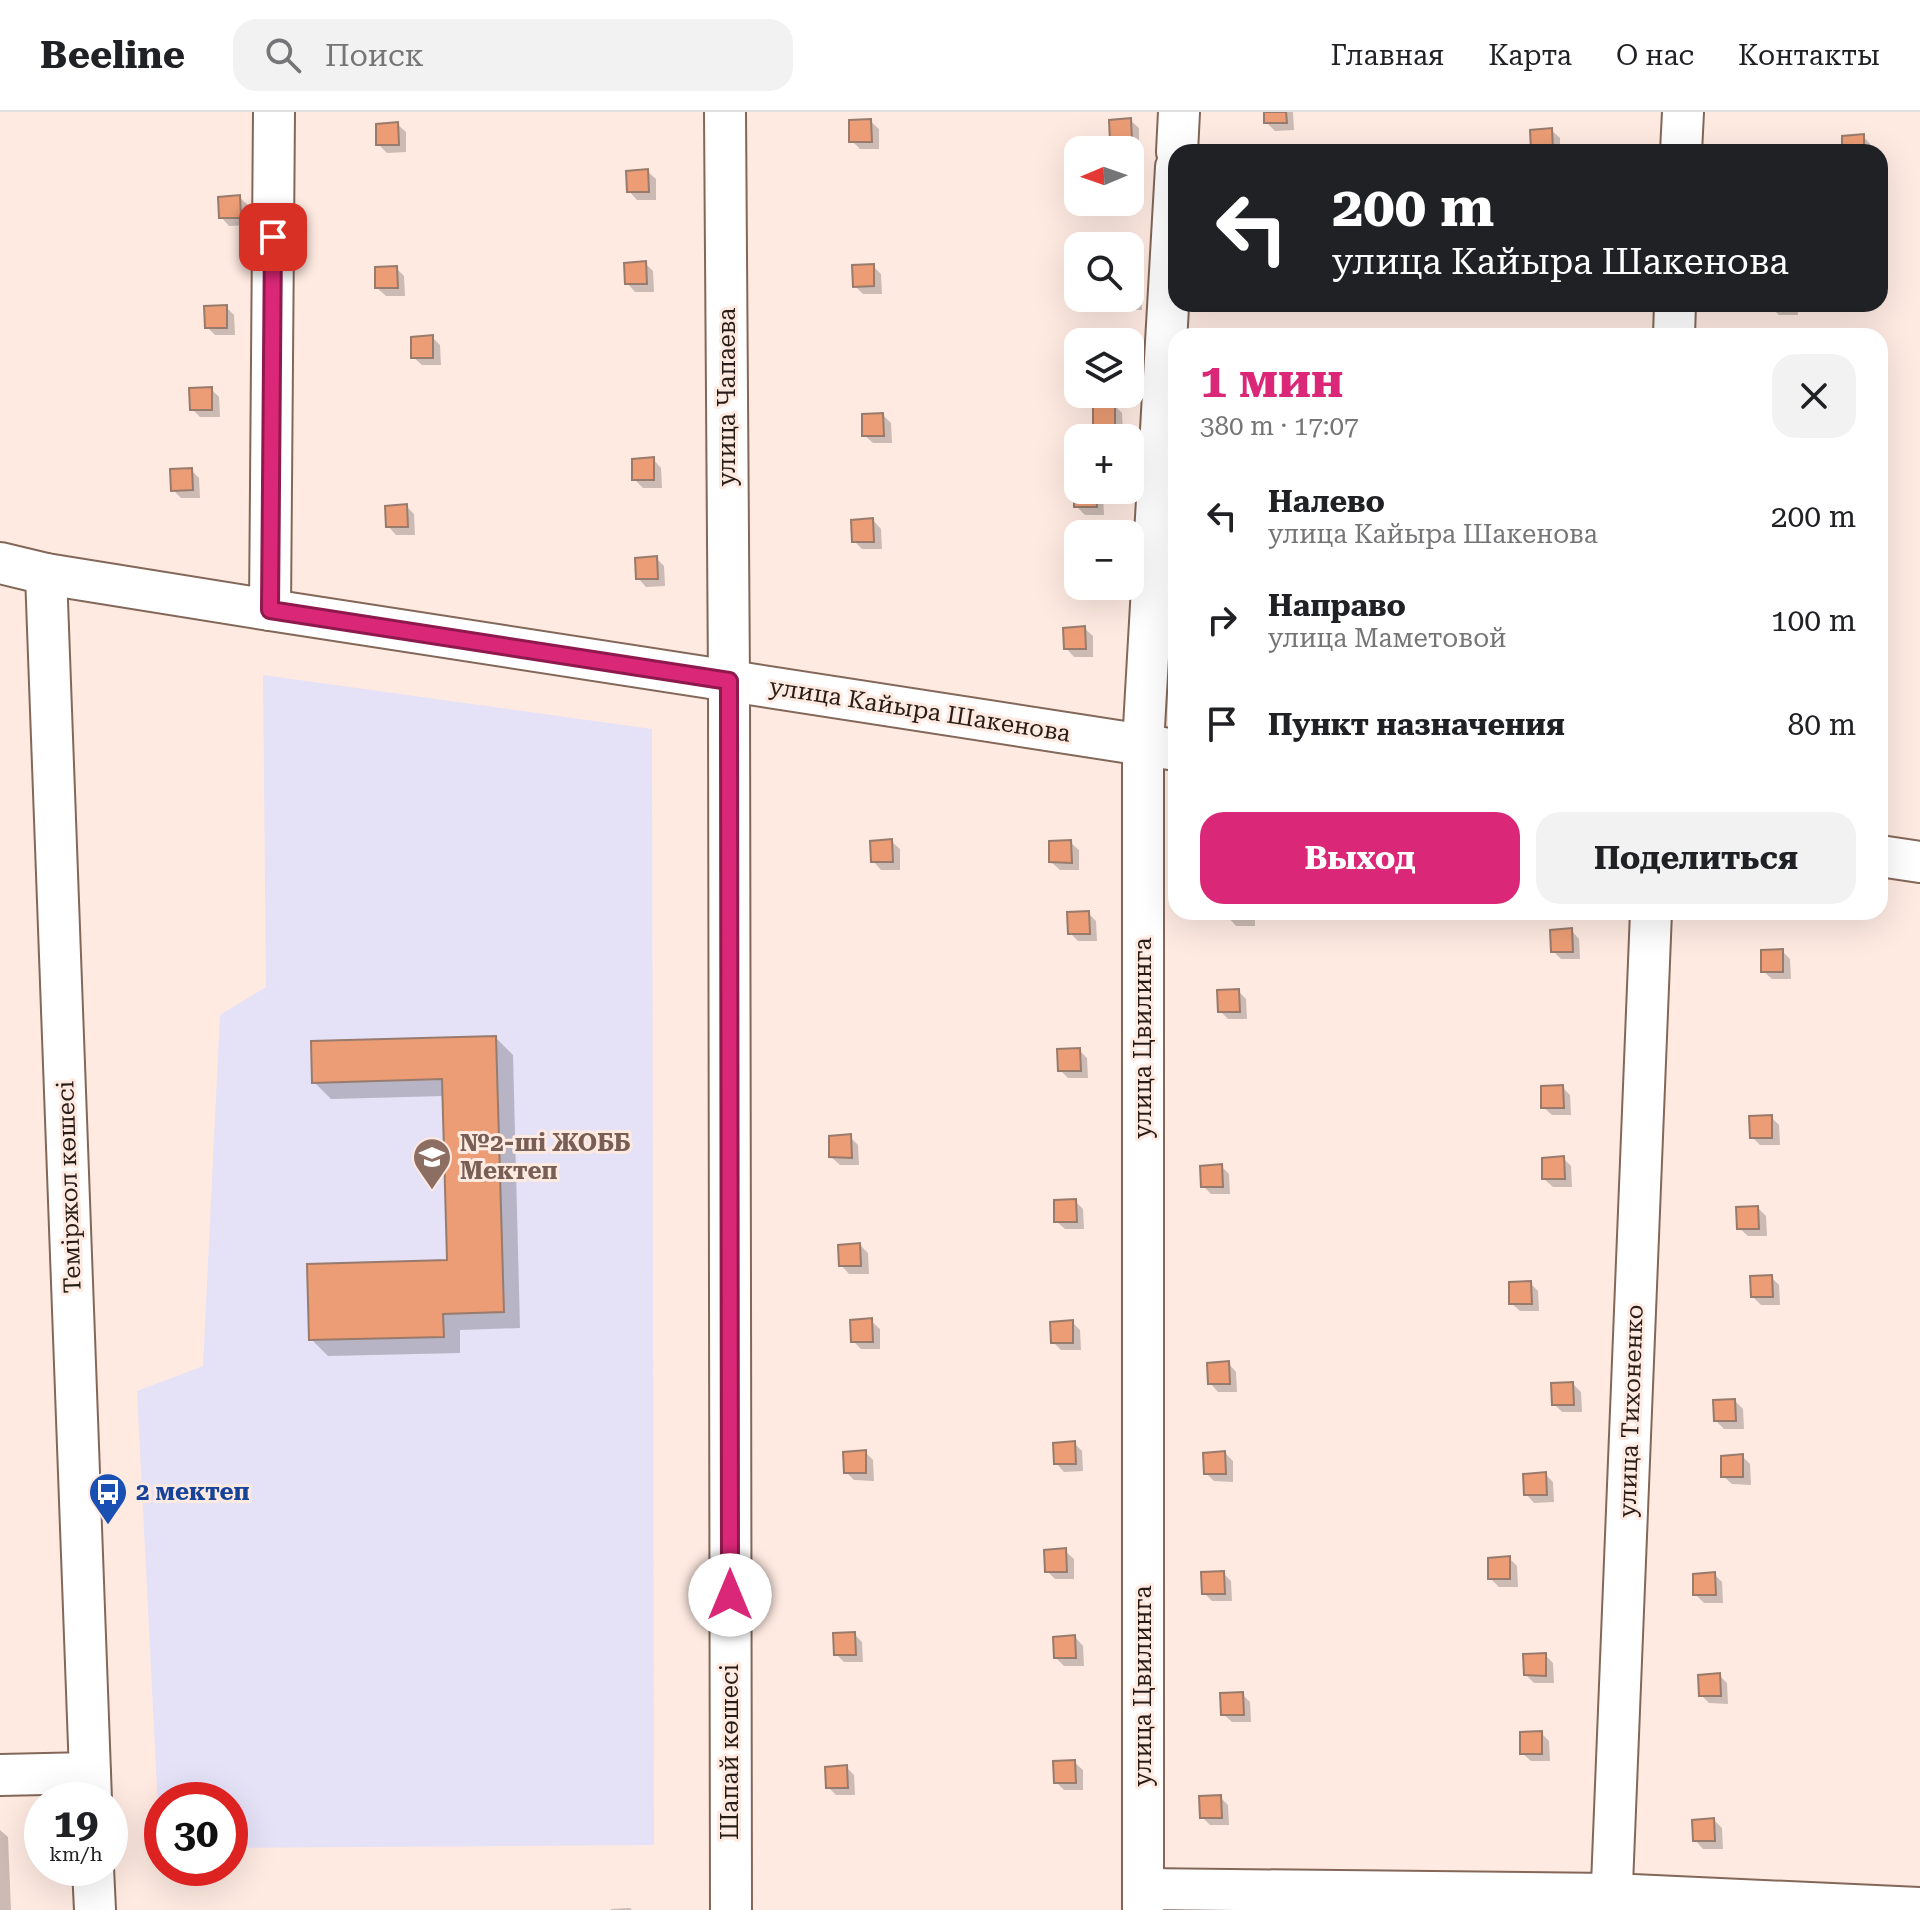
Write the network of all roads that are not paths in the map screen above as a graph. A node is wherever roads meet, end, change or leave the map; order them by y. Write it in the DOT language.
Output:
graph roads {
  1 [pos="274,112"];
  2 [pos="725,112"];
  3 [pos="1179,112"];
  4 [pos="1683,112"];
  5 [pos="1177,144"];
  6 [pos="1681,144"];
  7 [pos="1168,457"];
  8 [pos="0,563"];
  9 [pos="46,574"];
  10 [pos="270,610"];
  11 [pos="729,681"];
  12 [pos="1160,747"];
  13 [pos="1888,857"];
  14 [pos="1920,862"];
  15 [pos="1651,920"];
  16 [pos="0,1775"];
  17 [pos="52,1782"];
  18 [pos="90,1782"];
  19 [pos="94,1886"];
  20 [pos="1143,1900"];
  21 [pos="1611,1902"];
  22 [pos="1920,1908"];
  23 [pos="95,1910"];
  24 [pos="731,1910"];
  1 -- 10 [label="street"];
  2 -- 11 [label="street, улица Чапаева"];
  3 -- 5 [label="street"];
  4 -- 6 [label="street"];
  7 -- 12 [label="street, улица Цвилинга"];
  8 -- 9 [label="street, улица Кайыра Шакенова"];
  9 -- 10 [label="street, улица Кайыра Шакенова"];
  9 -- 18 [label="street, Теміржол көшесі"];
  10 -- 11 [label="street, улица Кайыра Шакенова"];
  11 -- 12 [label="street, улица Кайыра Шакенова"];
  11 -- 24 [label="street, Шапай көшесі"];
  12 -- 20 [label="street, улица Цвилинга"];
  13 -- 14 [label="street"];
  15 -- 21 [label="street, улица Тихоненко"];
  16 -- 17 [label="street"];
  19 -- 23 [label="street"];
  20 -- 21 [label="street"];
  21 -- 22 [label="street"];
}
